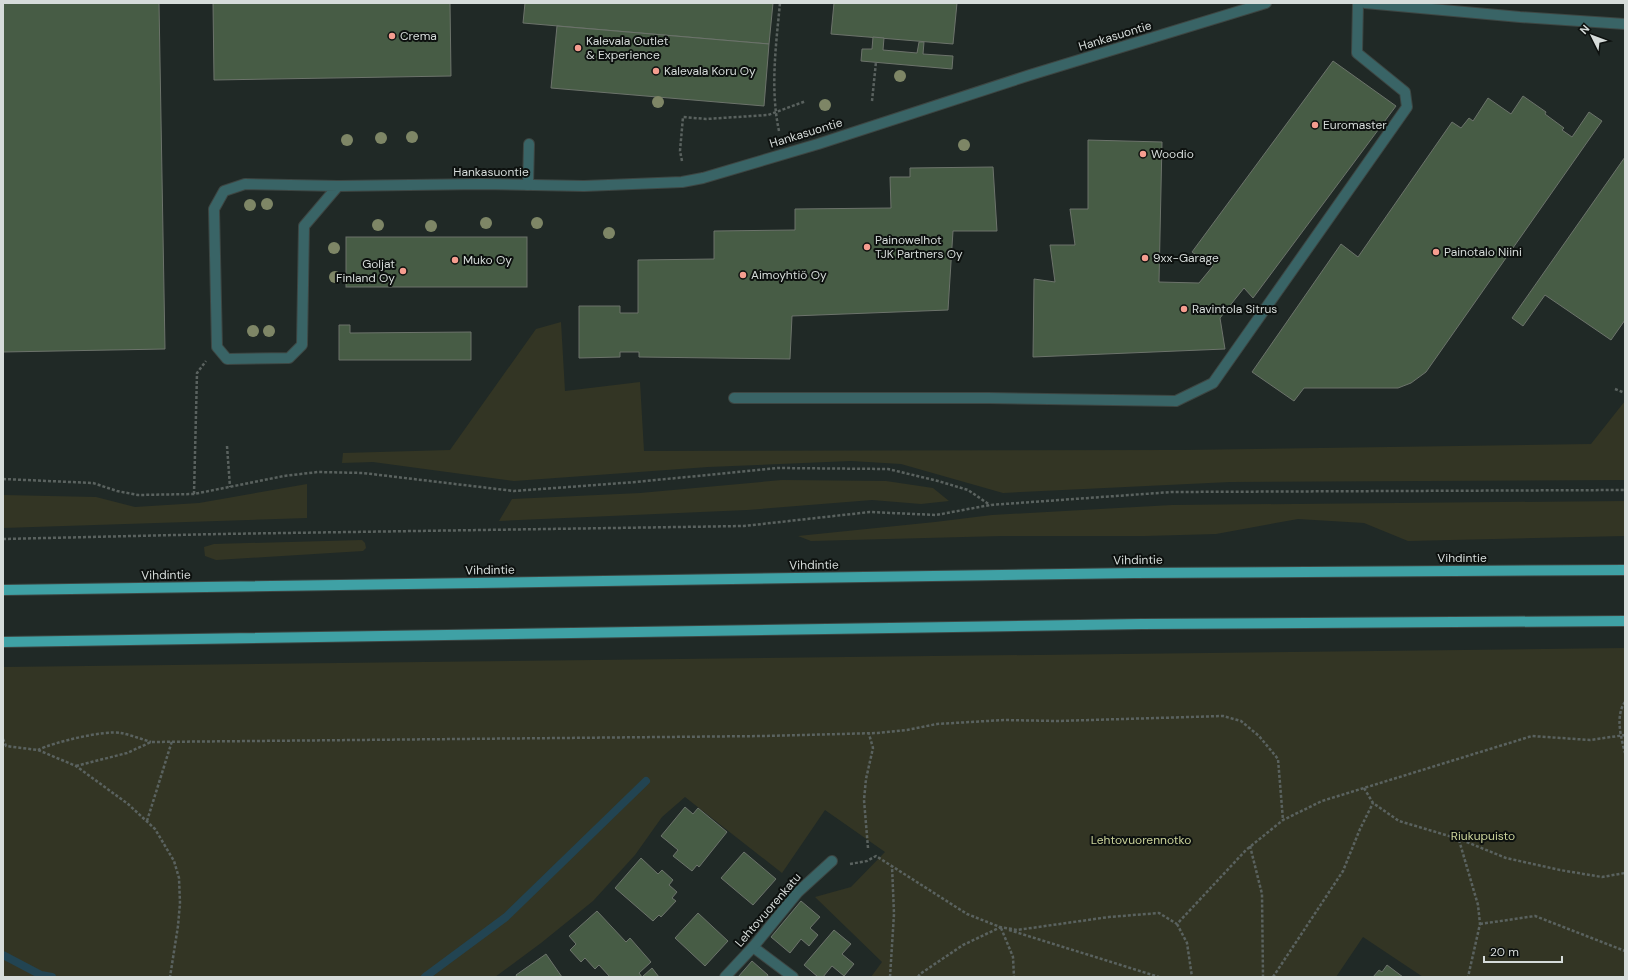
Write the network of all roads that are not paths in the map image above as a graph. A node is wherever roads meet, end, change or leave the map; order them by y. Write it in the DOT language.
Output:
graph roads {
  1 [pos="1266,3"];
  2 [pos="1358,3"];
  3 [pos="1365,3"];
  4 [pos="1625,24"];
  5 [pos="528,144"];
  6 [pos="528,185"];
  7 [pos="338,186"];
  8 [pos="734,398"];
  9 [pos="1625,570"];
  10 [pos="3,590"];
  11 [pos="1625,621"];
  12 [pos="3,642"];
  13 [pos="832,861"];
  14 [pos="753,946"];
  15 [pos="725,977"];
  16 [pos="793,977"];
  1 -- 6 [label="street, Hankasuontie"];
  2 -- 8 [label="street"];
  3 -- 4 [label="street"];
  5 -- 6 [label="street"];
  6 -- 7 [label="street, Hankasuontie"];
  7 -- 7 [label="street, Hankasuontie"];
  9 -- 10 [label="main road, Vihdintie"];
  11 -- 12 [label="main road"];
  13 -- 14 [label="street, Lehtovuorenkatu"];
  14 -- 15 [label="street, Lehtovuorenkatu"];
  14 -- 16 [label="street"];
}
